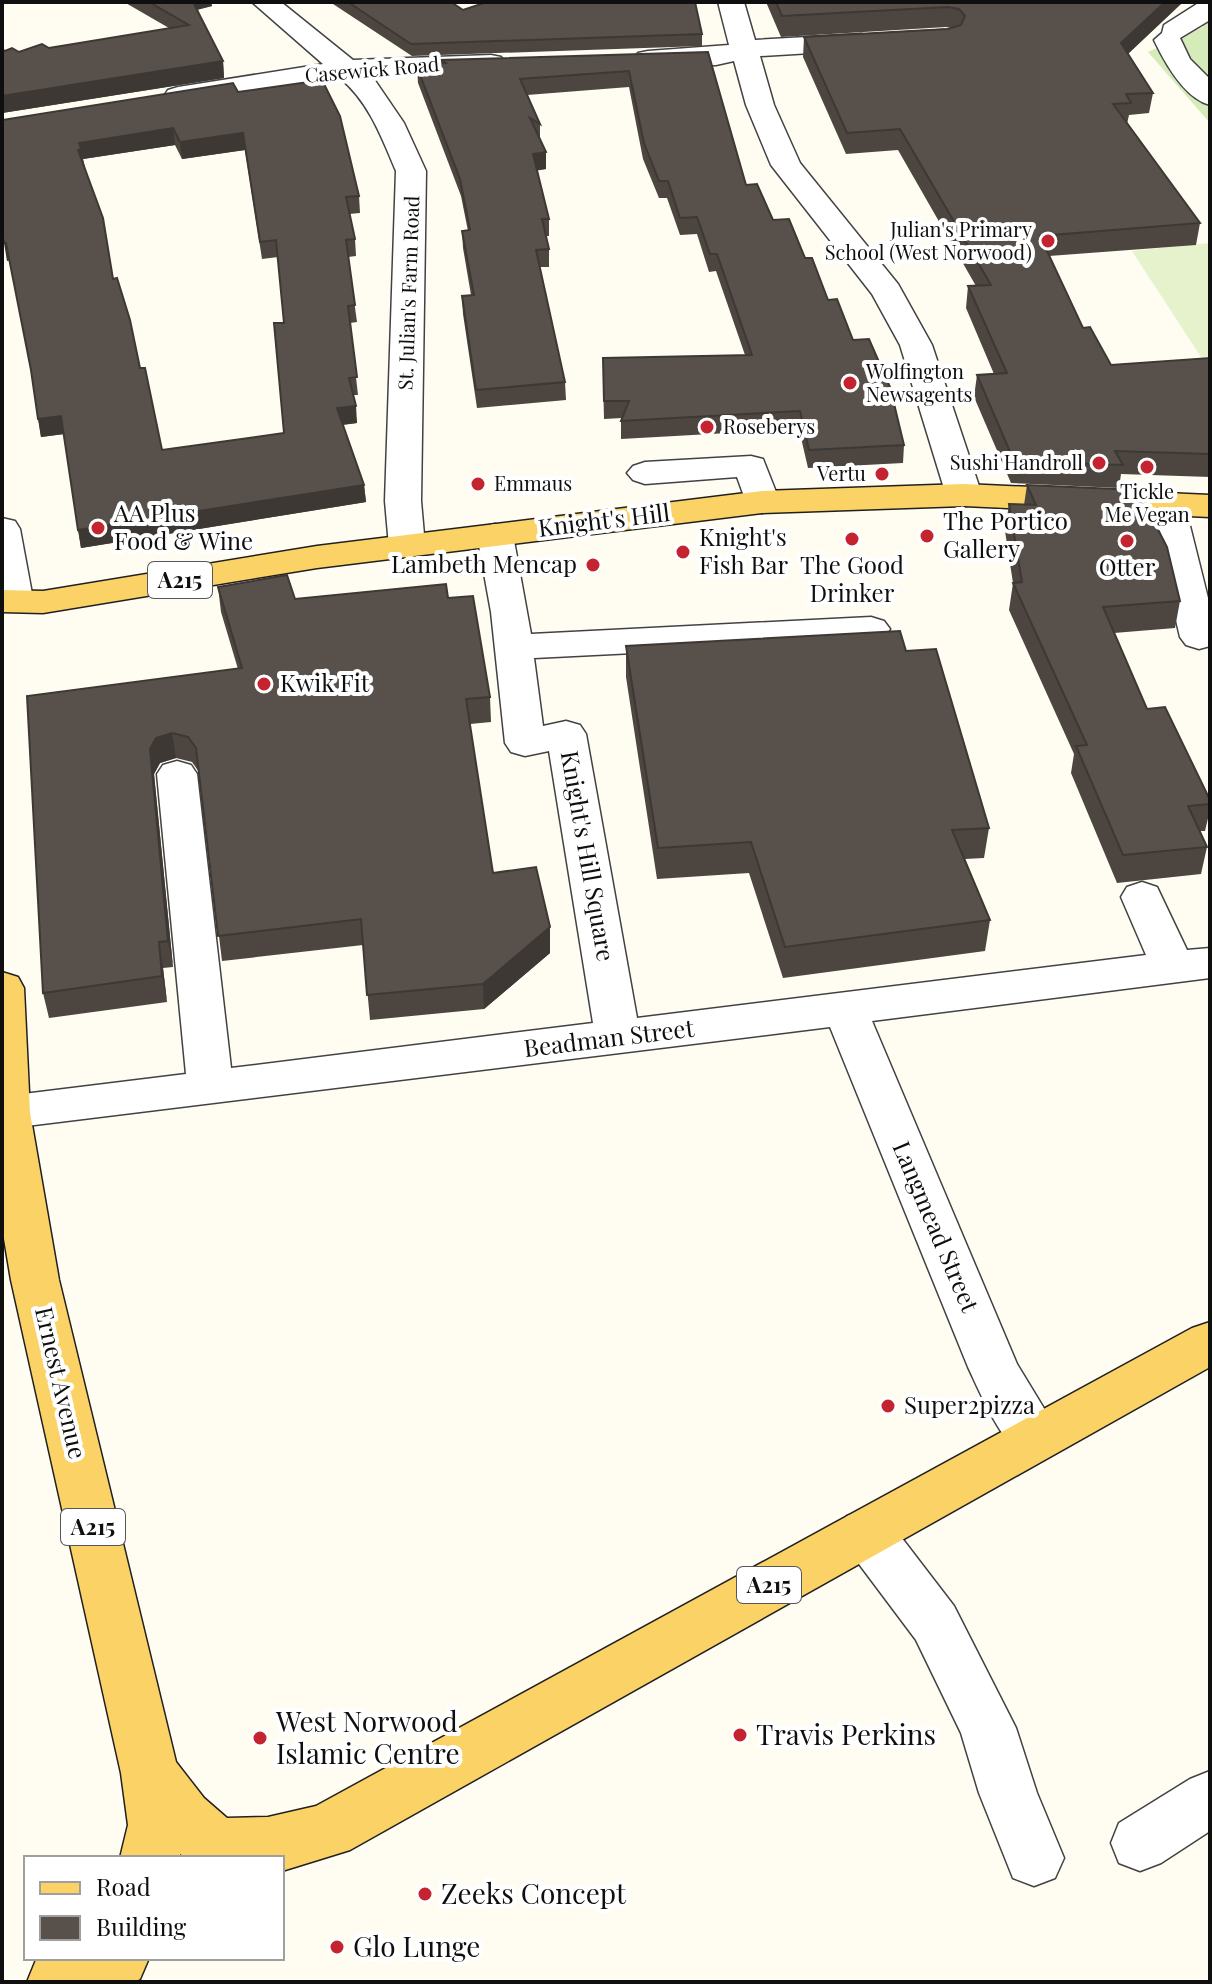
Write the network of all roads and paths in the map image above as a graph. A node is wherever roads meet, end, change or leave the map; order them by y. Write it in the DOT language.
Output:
graph roads {
  1 [pos="265,2"];
  2 [pos="731,2"];
  3 [pos="1210,8"];
  4 [pos="887,41"];
  5 [pos="744,50"];
  6 [pos="624,59"];
  7 [pos="515,62"];
  8 [pos="346,69"];
  9 [pos="1210,96"];
  10 [pos="156,100"];
  11 [pos="645,473"];
  12 [pos="964,495"];
  13 [pos="762,502"];
  14 [pos="1166,502"];
  15 [pos="1210,506"];
  16 [pos="2,529"];
  17 [pos="495,535"];
  18 [pos="407,546"];
  19 [pos="15,608"];
  20 [pos="871,629"];
  21 [pos="1199,637"];
  22 [pos="513,647"];
  23 [pos="177,774"];
  24 [pos="1142,897"];
  25 [pos="1191,964"];
  26 [pos="2,988"];
  27 [pos="845,1010"];
  28 [pos="618,1038"];
  29 [pos="210,1087"];
  30 [pos="7,1113"];
  31 [pos="1210,1343"];
  32 [pos="1036,1438"];
  33 [pos="866,1532"];
  34 [pos="150,1773"];
  35 [pos="1210,1798"];
  36 [pos="329,1830"];
  37 [pos="1140,1843"];
  38 [pos="150,1856"];
  39 [pos="1034,1858"];
  40 [pos="284,1866"];
  41 [pos="83,1960"];
  42 [pos="114,1960"];
  43 [pos="59,1982"];
  1 -- 8 [label="street, St. Julian's Farm Road"];
  2 -- 5 [label="street"];
  3 -- 9 [label="street"];
  4 -- 5 [label="street"];
  5 -- 6 [label="street"];
  5 -- 12 [label="street"];
  7 -- 8 [label="street, Casewick Road"];
  8 -- 10 [label="street, Casewick Road"];
  8 -- 18 [label="street, St. Julian's Farm Road"];
  11 -- 13 [label="street"];
  12 -- 13 [label="main road, Knight's Hill / A215"];
  12 -- 14 [label="main road, Knight's Hill / A215"];
  13 -- 17 [label="main road, Knight's Hill / A215"];
  14 -- 15 [label="main road, Knight's Hill / A215"];
  14 -- 21 [label="street"];
  16 -- 19 [label="street"];
  17 -- 18 [label="main road, Knight's Hill / A215"];
  17 -- 22 [label="street, Knight's Hill Square"];
  18 -- 19 [label="main road, Knight's Hill / A215"];
  20 -- 22 [label="street"];
  22 -- 28 [label="street, Knight's Hill Square"];
  23 -- 29 [label="street"];
  24 -- 25 [label="street"];
  25 -- 27 [label="street, Beadman Street"];
  26 -- 30 [label="main road, Ernest Avenue / A215"];
  27 -- 28 [label="street, Beadman Street"];
  27 -- 32 [label="street, Langmead Street"];
  28 -- 29 [label="street, Beadman Street"];
  29 -- 30 [label="street, Beadman Street"];
  30 -- 34 [label="main road, Ernest Avenue / A215"];
  31 -- 32 [label="main road, A215"];
  32 -- 33 [label="main road, A215"];
  33 -- 36 [label="main road, A215"];
  33 -- 39 [label="street"];
  34 -- 36 [label="main road, A215"];
  34 -- 38 [label="main road, Ernest Avenue"];
  35 -- 37 [label="street"];
  36 -- 40 [label="main road"];
  41 -- 43 [label="main road"];
  42 -- 43 [label="main road"];
}
